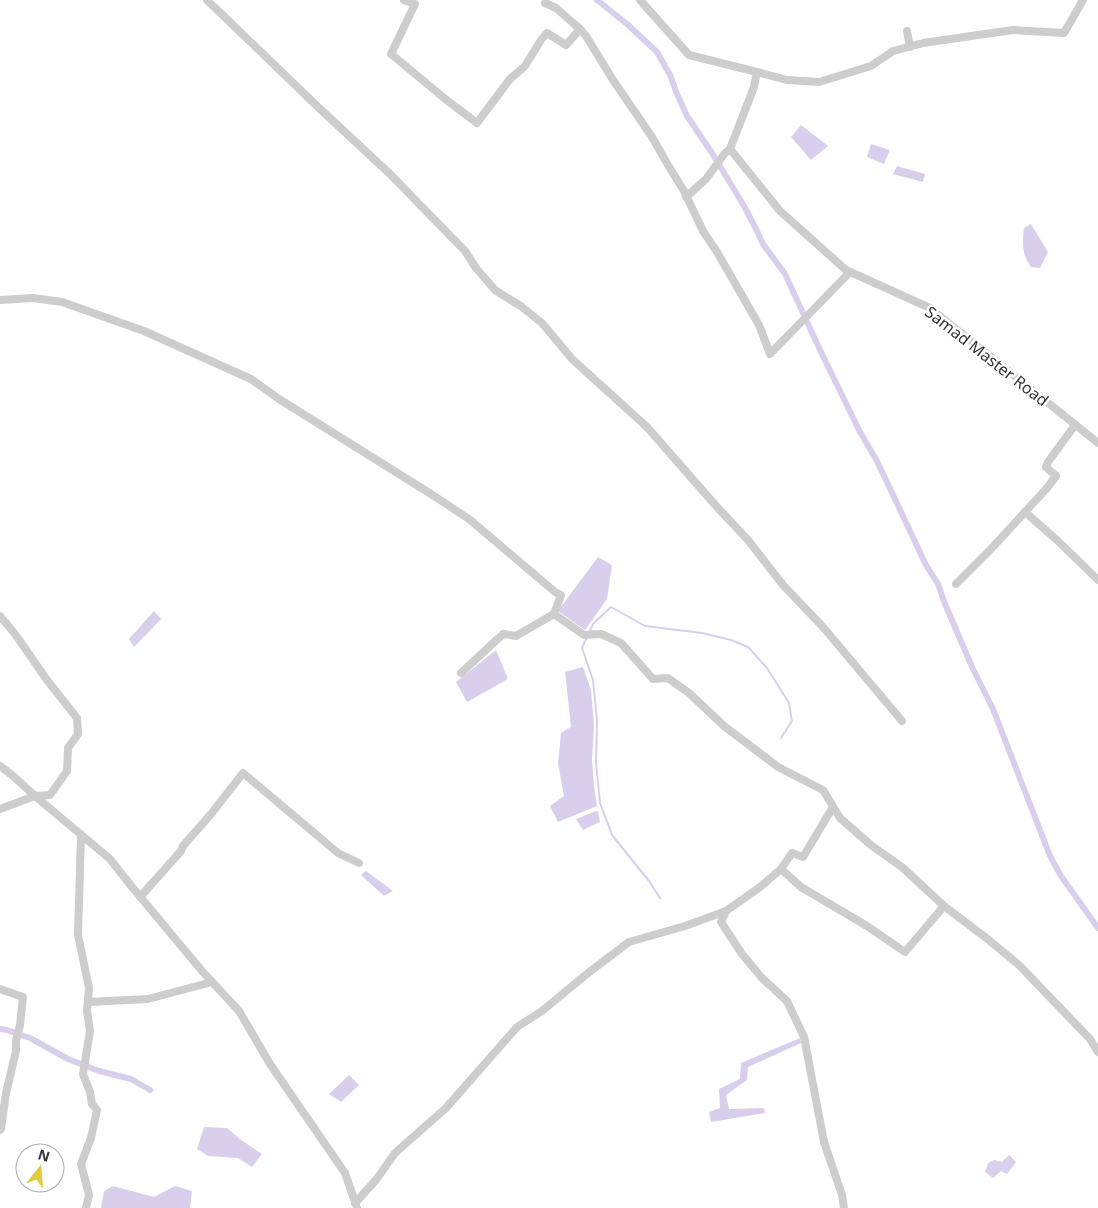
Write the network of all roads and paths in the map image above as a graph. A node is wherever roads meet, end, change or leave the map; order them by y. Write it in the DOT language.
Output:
graph roads {
  1 [pos="207,0"];
  2 [pos="404,0"];
  3 [pos="640,0"];
  4 [pos="1083,0"];
  5 [pos="544,1"];
  6 [pos="580,29"];
  7 [pos="907,31"];
  8 [pos="910,47"];
  9 [pos="757,72"];
  10 [pos="728,151"];
  11 [pos="686,197"];
  12 [pos="850,272"];
  13 [pos="0,300"];
  14 [pos="1075,425"];
  15 [pos="1098,443"];
  16 [pos="1025,512"];
  17 [pos="1098,580"];
  18 [pos="956,584"];
  19 [pos="554,614"];
  20 [pos="0,616"];
  21 [pos="461,673"];
  22 [pos="902,721"];
  23 [pos="0,766"];
  24 [pos="35,796"];
  25 [pos="834,807"];
  26 [pos="0,809"];
  27 [pos="81,835"];
  28 [pos="360,863"];
  29 [pos="781,869"];
  30 [pos="140,897"];
  31 [pos="944,906"];
  32 [pos="726,911"];
  33 [pos="212,982"];
  34 [pos="0,989"];
  35 [pos="88,1002"];
  36 [pos="1098,1052"];
  37 [pos="0,1130"];
  38 [pos="356,1205"];
  39 [pos="86,1208"];
  40 [pos="844,1208"];
  1 -- 22 [label="street"];
  2 -- 6 [label="street"];
  3 -- 9 [label="street"];
  4 -- 8 [label="street"];
  5 -- 6 [label="street"];
  6 -- 11 [label="street"];
  7 -- 8 [label="street"];
  8 -- 9 [label="street"];
  9 -- 10 [label="street"];
  10 -- 11 [label="street"];
  10 -- 12 [label="street, Samad Master Road"];
  11 -- 12 [label="street"];
  12 -- 14 [label="street, Samad Master Road"];
  13 -- 19 [label="street"];
  14 -- 15 [label="street, Samad Master Road"];
  14 -- 16 [label="street"];
  16 -- 17 [label="street"];
  16 -- 18 [label="street"];
  19 -- 21 [label="street"];
  19 -- 25 [label="street"];
  20 -- 24 [label="street"];
  23 -- 24 [label="street"];
  24 -- 26 [label="street"];
  24 -- 27 [label="street"];
  25 -- 29 [label="street"];
  25 -- 31 [label="street"];
  27 -- 30 [label="street"];
  27 -- 35 [label="street"];
  28 -- 30 [label="street"];
  29 -- 31 [label="street"];
  29 -- 32 [label="street"];
  30 -- 33 [label="street"];
  31 -- 36 [label="street"];
  32 -- 38 [label="street"];
  32 -- 40 [label="street"];
  33 -- 35 [label="street"];
  33 -- 38 [label="street"];
  34 -- 37 [label="street"];
  35 -- 39 [label="street"];
}
